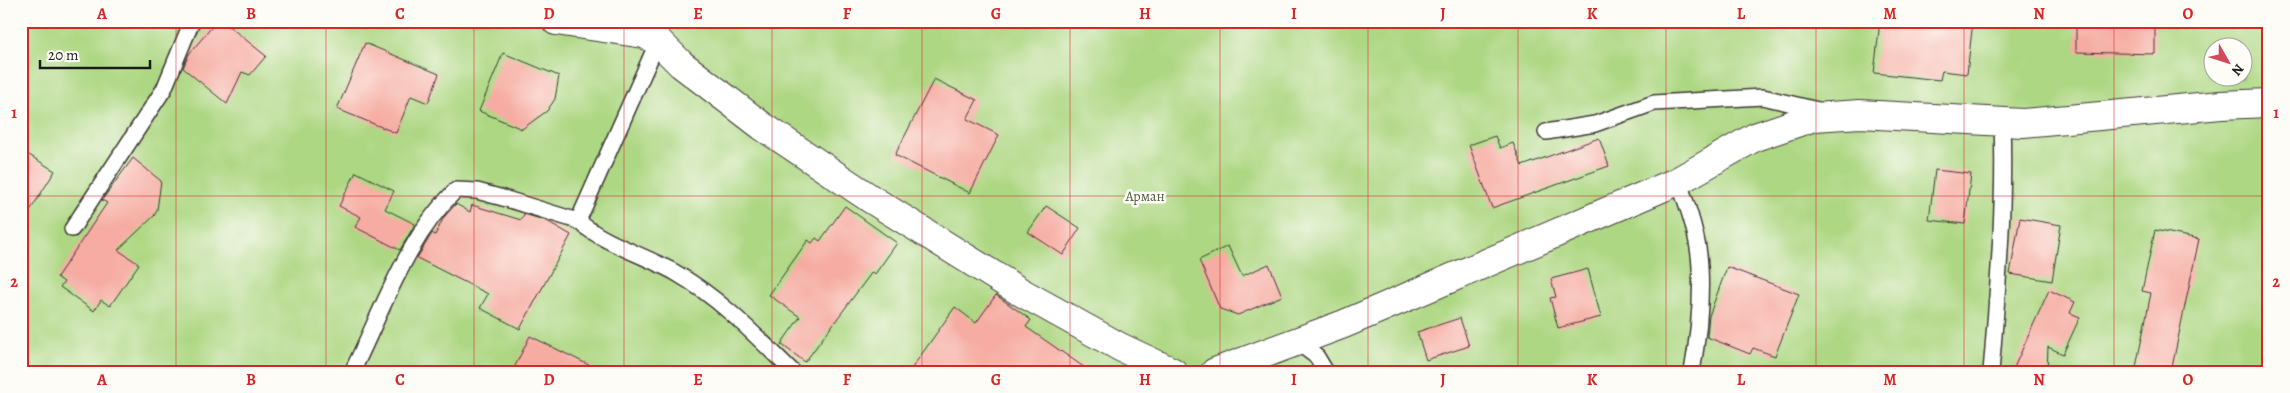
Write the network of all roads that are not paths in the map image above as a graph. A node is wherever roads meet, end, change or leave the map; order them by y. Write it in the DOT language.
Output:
graph roads {
  1 [pos="192,21"];
  2 [pos="556,21"];
  3 [pos="658,41"];
  4 [pos="2269,103"];
  5 [pos="1838,115"];
  6 [pos="2002,122"];
  7 [pos="1546,132"];
  8 [pos="1678,181"];
  9 [pos="578,221"];
  10 [pos="72,229"];
  11 [pos="1297,342"];
  12 [pos="352,372"];
  13 [pos="793,372"];
  14 [pos="1173,372"];
  15 [pos="1215,372"];
  16 [pos="1326,372"];
  17 [pos="1692,372"];
  18 [pos="1991,372"];
  1 -- 10 [label="lane"];
  2 -- 3 [label="street"];
  3 -- 9 [label="lane"];
  3 -- 14 [label="street"];
  4 -- 6 [label="street"];
  5 -- 6 [label="street"];
  5 -- 7 [label="lane"];
  5 -- 8 [label="street"];
  6 -- 18 [label="lane"];
  8 -- 11 [label="street"];
  8 -- 17 [label="lane"];
  9 -- 12 [label="lane"];
  9 -- 13 [label="lane"];
  11 -- 15 [label="street"];
  11 -- 16 [label="lane"];
}
